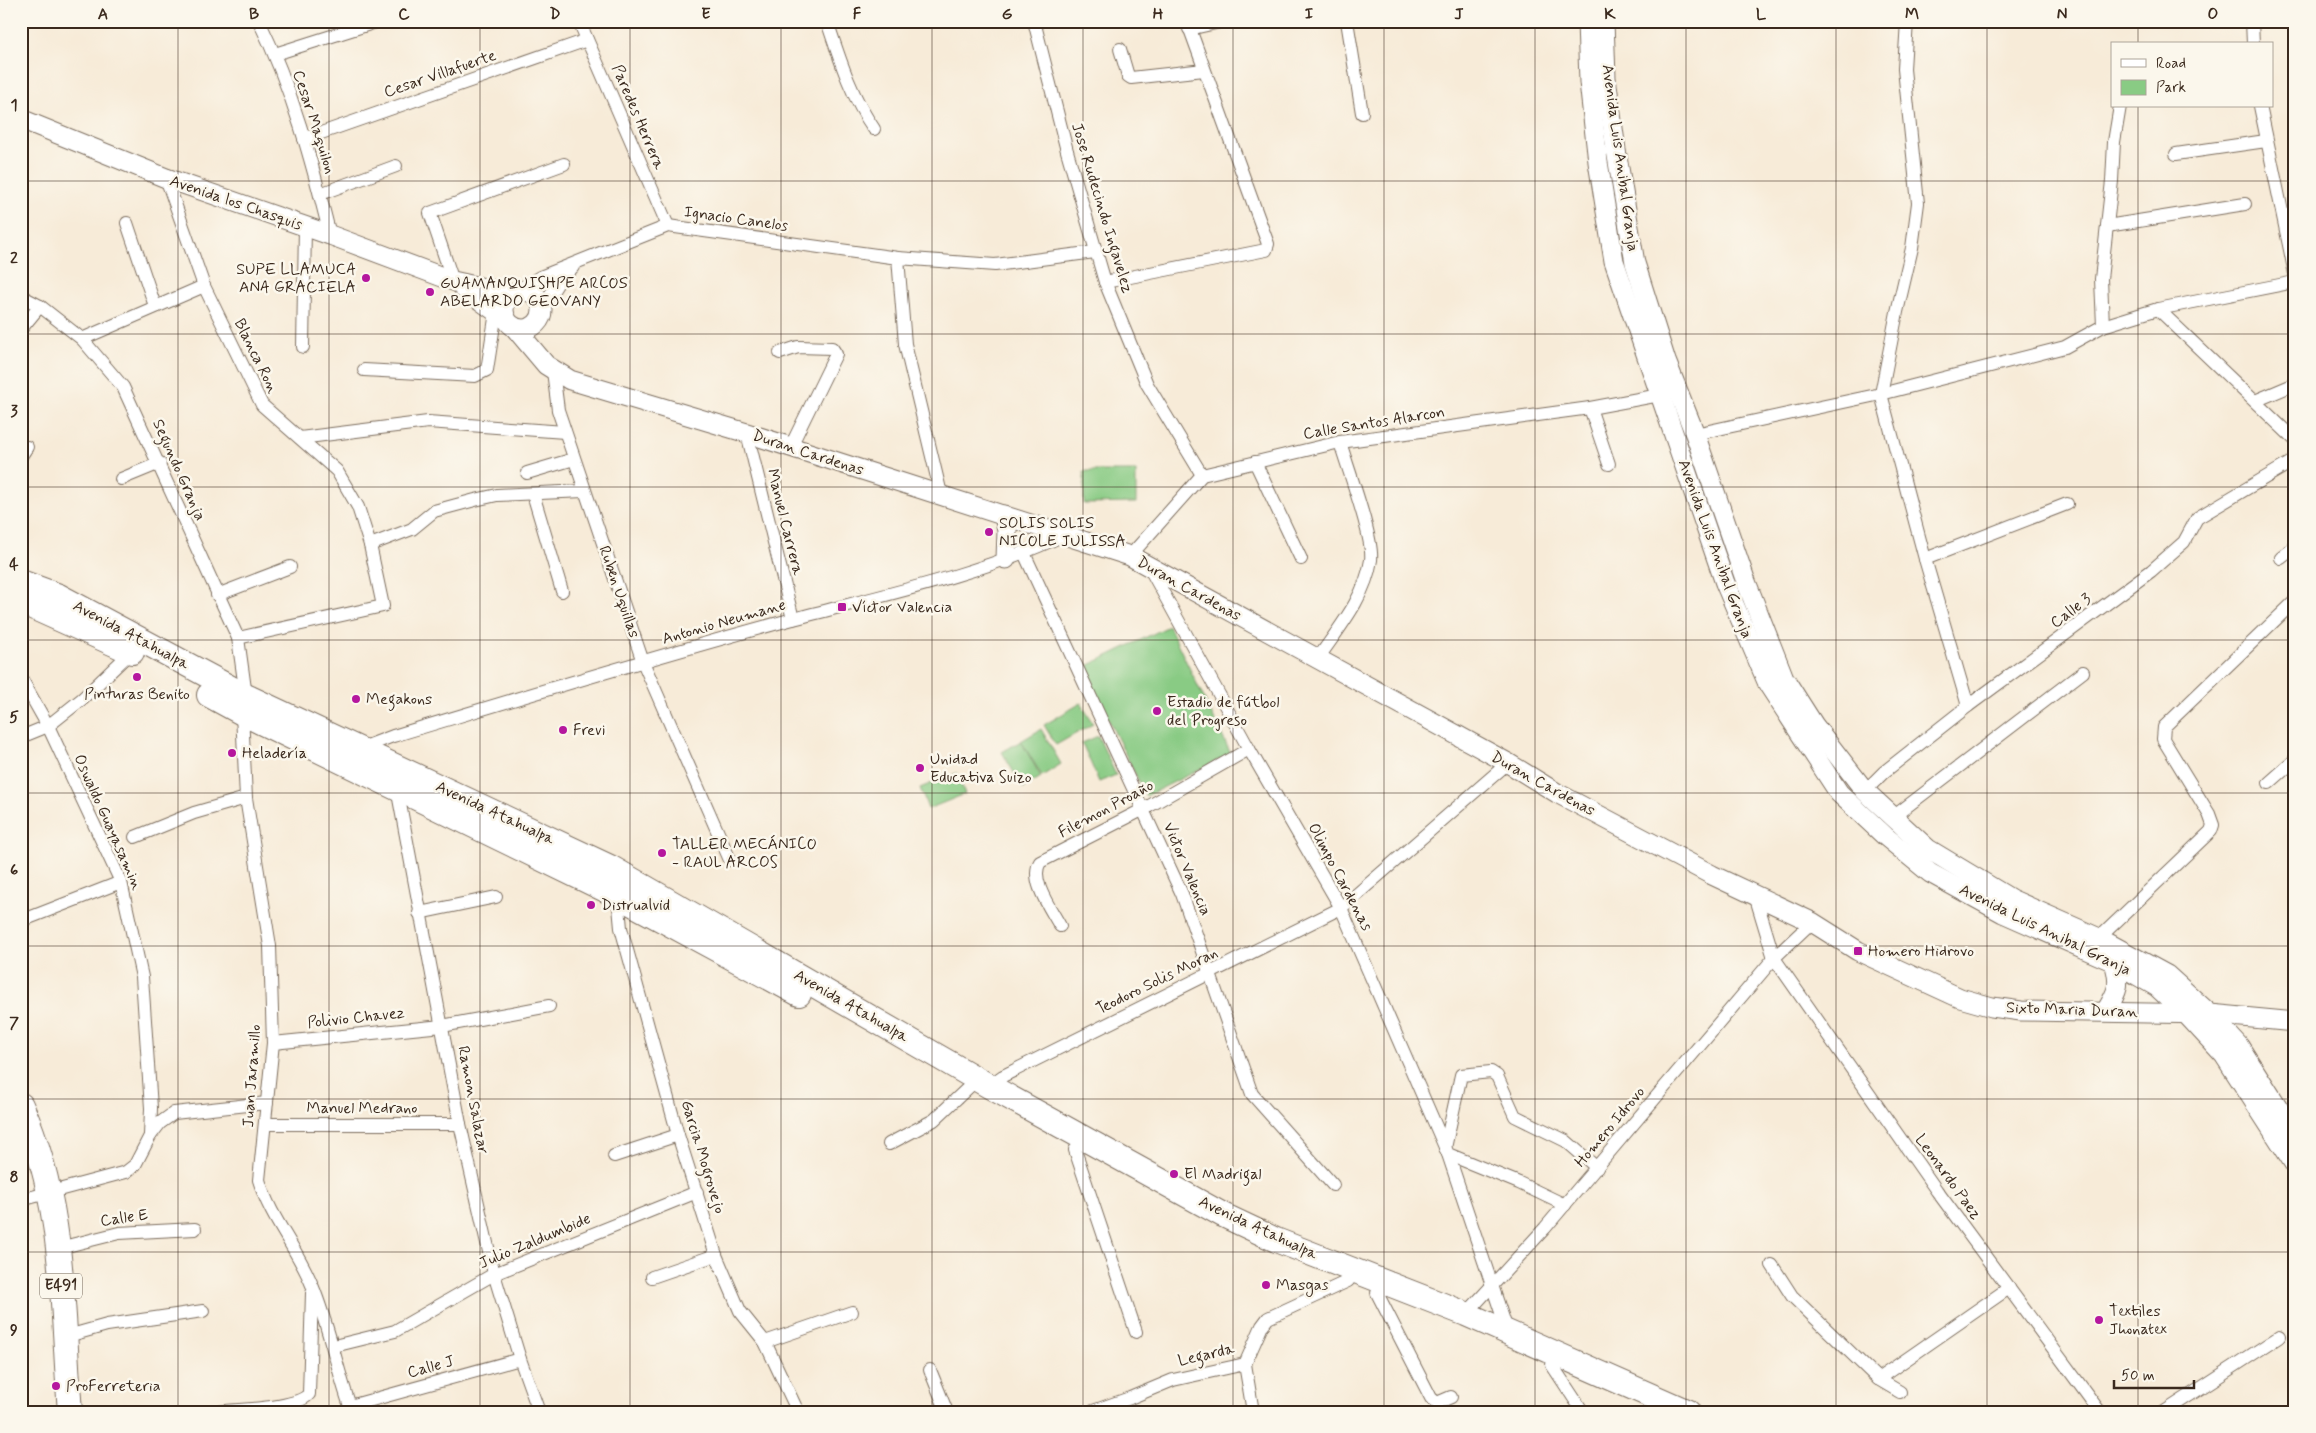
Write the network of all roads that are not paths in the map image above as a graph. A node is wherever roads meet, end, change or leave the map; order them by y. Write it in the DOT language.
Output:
graph roads {
  1 [pos="259,21"];
  2 [pos="379,21"];
  3 [pos="579,21"];
  4 [pos="827,21"];
  5 [pos="1034,21"];
  6 [pos="1225,21"];
  7 [pos="1347,21"];
  8 [pos="1587,21"];
  9 [pos="1604,21"];
  10 [pos="1907,21"];
  11 [pos="2252,21"];
  12 [pos="1188,25"];
  13 [pos="587,40"];
  14 [pos="2254,42"];
  15 [pos="1120,49"];
  16 [pos="275,54"];
  17 [pos="1204,70"];
  18 [pos="2120,108"];
  19 [pos="2260,108"];
  20 [pos="1362,112"];
  21 [pos="21,119"];
  22 [pos="874,130"];
  23 [pos="304,140"];
  24 [pos="2266,141"];
  25 [pos="2176,154"];
  26 [pos="564,164"];
  27 [pos="396,166"];
  28 [pos="166,178"];
  29 [pos="320,194"];
  30 [pos="2245,204"];
  31 [pos="127,223"];
  32 [pos="668,226"];
  33 [pos="2106,226"];
  34 [pos="305,227"];
  35 [pos="330,235"];
  36 [pos="1095,252"];
  37 [pos="898,258"];
  38 [pos="577,263"];
  39 [pos="2295,274"];
  40 [pos="453,281"];
  41 [pos="1105,282"];
  42 [pos="2295,282"];
  43 [pos="204,286"];
  44 [pos="514,293"];
  45 [pos="21,296"];
  46 [pos="40,306"];
  47 [pos="155,306"];
  48 [pos="2158,309"];
  49 [pos="542,310"];
  50 [pos="505,319"];
  51 [pos="2103,326"];
  52 [pos="21,329"];
  53 [pos="82,339"];
  54 [pos="303,347"];
  55 [pos="780,353"];
  56 [pos="364,370"];
  57 [pos="553,371"];
  58 [pos="2295,384"];
  59 [pos="1660,394"];
  60 [pos="1881,394"];
  61 [pos="2255,400"];
  62 [pos="1590,408"];
  63 [pos="565,432"];
  64 [pos="747,433"];
  65 [pos="1695,434"];
  66 [pos="300,438"];
  67 [pos="2295,440"];
  68 [pos="1340,442"];
  69 [pos="790,448"];
  70 [pos="574,459"];
  71 [pos="2295,460"];
  72 [pos="1255,462"];
  73 [pos="160,463"];
  74 [pos="1609,464"];
  75 [pos="527,473"];
  76 [pos="1202,475"];
  77 [pos="121,479"];
  78 [pos="584,491"];
  79 [pos="533,494"];
  80 [pos="941,494"];
  81 [pos="2067,504"];
  82 [pos="1004,515"];
  83 [pos="1064,535"];
  84 [pos="370,545"];
  85 [pos="2295,547"];
  86 [pos="1024,554"];
  87 [pos="1130,556"];
  88 [pos="1925,558"];
  89 [pos="2281,558"];
  90 [pos="1006,559"];
  91 [pos="1301,559"];
  92 [pos="290,566"];
  93 [pos="1149,566"];
  94 [pos="24,588"];
  95 [pos="562,591"];
  96 [pos="217,595"];
  97 [pos="2295,601"];
  98 [pos="793,619"];
  99 [pos="238,638"];
  100 [pos="131,652"];
  101 [pos="1318,660"];
  102 [pos="643,662"];
  103 [pos="2084,672"];
  104 [pos="21,678"];
  105 [pos="244,705"];
  106 [pos="1968,706"];
  107 [pos="48,726"];
  108 [pos="21,737"];
  109 [pos="359,748"];
  110 [pos="1249,748"];
  111 [pos="336,757"];
  112 [pos="2295,760"];
  113 [pos="1508,763"];
  114 [pos="2268,783"];
  115 [pos="397,788"];
  116 [pos="1865,791"];
  117 [pos="246,798"];
  118 [pos="1144,809"];
  119 [pos="1893,817"];
  120 [pos="135,837"];
  121 [pos="730,860"];
  122 [pos="120,882"];
  123 [pos="1756,895"];
  124 [pos="618,896"];
  125 [pos="496,897"];
  126 [pos="1341,908"];
  127 [pos="419,913"];
  128 [pos="21,921"];
  129 [pos="1812,922"];
  130 [pos="1060,926"];
  131 [pos="2099,938"];
  132 [pos="1774,958"];
  133 [pos="2114,962"];
  134 [pos="1210,973"];
  135 [pos="549,1006"];
  136 [pos="2106,1011"];
  137 [pos="2210,1014"];
  138 [pos="2187,1015"];
  139 [pos="2295,1022"];
  140 [pos="442,1026"];
  141 [pos="273,1043"];
  142 [pos="980,1086"];
  143 [pos="267,1104"];
  144 [pos="22,1109"];
  145 [pos="265,1124"];
  146 [pos="460,1124"];
  147 [pos="2295,1134"];
  148 [pos="150,1136"];
  149 [pos="678,1136"];
  150 [pos="888,1144"];
  151 [pos="1074,1150"];
  152 [pos="1447,1151"];
  153 [pos="614,1156"];
  154 [pos="2295,1165"];
  155 [pos="1597,1168"];
  156 [pos="1333,1185"];
  157 [pos="697,1192"];
  158 [pos="49,1193"];
  159 [pos="21,1200"];
  160 [pos="1564,1205"];
  161 [pos="196,1229"];
  162 [pos="59,1248"];
  163 [pos="716,1255"];
  164 [pos="1772,1265"];
  165 [pos="494,1274"];
  166 [pos="1352,1276"];
  167 [pos="652,1278"];
  168 [pos="312,1284"];
  169 [pos="1493,1285"];
  170 [pos="2008,1288"];
  171 [pos="1377,1293"];
  172 [pos="203,1311"];
  173 [pos="852,1312"];
  174 [pos="1466,1314"];
  175 [pos="1136,1332"];
  176 [pos="1508,1332"];
  177 [pos="2279,1336"];
  178 [pos="64,1337"];
  179 [pos="765,1342"];
  180 [pos="334,1346"];
  181 [pos="520,1360"];
  182 [pos="1245,1364"];
  183 [pos="1552,1365"];
  184 [pos="930,1370"];
  185 [pos="1878,1378"];
  186 [pos="1900,1392"];
  187 [pos="1451,1397"];
  188 [pos="351,1409"];
  189 [pos="1576,1409"];
  190 [pos="70,1412"];
  191 [pos="219,1412"];
  192 [pos="539,1412"];
  193 [pos="798,1412"];
  194 [pos="947,1412"];
  195 [pos="1090,1412"];
  196 [pos="1253,1412"];
  197 [pos="1661,1412"];
  198 [pos="1688,1412"];
  199 [pos="2100,1412"];
  200 [pos="2164,1412"];
  1 -- 16 [label="street, Cesar Maquilon"];
  2 -- 16 [label="street"];
  3 -- 13 [label="street, Paredes Herrera"];
  4 -- 22 [label="street"];
  5 -- 36 [label="street, Jose Rudecindo Ingavelez"];
  6 -- 12 [label="street"];
  7 -- 20 [label="street"];
  8 -- 59 [label="main road, Avenida Luis Anibal Granja"];
  9 -- 65 [label="main road, Avenida Luis Anibal Granja"];
  10 -- 60 [label="street"];
  11 -- 14 [label="street"];
  12 -- 17 [label="street"];
  13 -- 23 [label="street, Cesar Villafuerte"];
  13 -- 32 [label="street, Paredes Herrera"];
  15 -- 17 [label="street"];
  16 -- 23 [label="street, Cesar Maquilon"];
  17 -- 41 [label="street"];
  18 -- 33 [label="street"];
  19 -- 24 [label="street"];
  21 -- 28 [label="main road, Avenida los Chasquis"];
  23 -- 29 [label="street, Cesar Maquilon"];
  24 -- 25 [label="street"];
  24 -- 39 [label="street"];
  26 -- 40 [label="street"];
  27 -- 29 [label="street"];
  28 -- 34 [label="main road, Avenida los Chasquis"];
  28 -- 43 [label="street, Blanca Ron"];
  29 -- 35 [label="street, Cesar Maquilon"];
  30 -- 33 [label="street"];
  31 -- 47 [label="street"];
  32 -- 37 [label="street, Ignacio Canelos"];
  32 -- 38 [label="street, Ignacio Canelos"];
  33 -- 51 [label="street"];
  34 -- 35 [label="main road, Avenida los Chasquis"];
  34 -- 54 [label="street"];
  35 -- 40 [label="main road, Avenida los Chasquis"];
  36 -- 37 [label="street, Ignacio Canelos"];
  36 -- 41 [label="street, Jose Rudecindo Ingavelez"];
  37 -- 80 [label="street"];
  38 -- 44 [label="street, Ignacio Canelos"];
  38 -- 49 [label="street, Ignacio Canelos"];
  40 -- 44 [label="main road, Avenida los Chasquis"];
  40 -- 50 [label="main road, Avenida los Chasquis"];
  41 -- 76 [label="street, Jose Rudecindo Ingavelez"];
  42 -- 48 [label="street"];
  43 -- 47 [label="street"];
  43 -- 66 [label="street, Blanca Ron"];
  44 -- 49 [label="main road"];
  44 -- 50 [label="main road"];
  45 -- 46 [label="street, Segundo Granja"];
  46 -- 52 [label="street"];
  46 -- 53 [label="street, Segundo Granja"];
  47 -- 53 [label="street"];
  48 -- 51 [label="street"];
  48 -- 61 [label="street"];
  49 -- 50 [label="main road"];
  49 -- 57 [label="main road"];
  50 -- 56 [label="street"];
  50 -- 57 [label="main road"];
  51 -- 60 [label="street"];
  53 -- 73 [label="street, Segundo Granja"];
  55 -- 69 [label="street"];
  57 -- 63 [label="street, Ruben Uquillas"];
  57 -- 64 [label="main road, Duran Cardenas"];
  58 -- 61 [label="street"];
  59 -- 62 [label="street, Calle Santos Alarcon"];
  59 -- 133 [label="main road, Avenida Luis Anibal Granja"];
  60 -- 65 [label="street"];
  60 -- 88 [label="street"];
  61 -- 67 [label="street"];
  62 -- 68 [label="street, Calle Santos Alarcon"];
  62 -- 74 [label="street"];
  63 -- 66 [label="street"];
  63 -- 70 [label="street, Ruben Uquillas"];
  64 -- 69 [label="main road, Duran Cardenas"];
  64 -- 98 [label="street, Manuel Carrera"];
  65 -- 116 [label="main road, Avenida Luis Anibal Granja"];
  66 -- 84 [label="street, Blanca Ron"];
  68 -- 72 [label="street, Calle Santos Alarcon"];
  68 -- 101 [label="street"];
  69 -- 80 [label="main road, Duran Cardenas"];
  70 -- 75 [label="street"];
  70 -- 78 [label="street, Ruben Uquillas"];
  71 -- 106 [label="street, Calle 3"];
  72 -- 76 [label="street, Calle Santos Alarcon"];
  72 -- 91 [label="street"];
  73 -- 77 [label="street"];
  73 -- 96 [label="street, Segundo Granja"];
  76 -- 87 [label="street"];
  78 -- 79 [label="street"];
  78 -- 102 [label="street, Ruben Uquillas"];
  79 -- 84 [label="street"];
  79 -- 95 [label="street"];
  80 -- 82 [label="main road, Duran Cardenas"];
  81 -- 88 [label="street"];
  82 -- 83 [label="main road, Duran Cardenas"];
  82 -- 90 [label="main road"];
  83 -- 86 [label="street, Antonio Neumane"];
  83 -- 87 [label="main road, Duran Cardenas"];
  84 -- 99 [label="street, Blanca Ron"];
  85 -- 89 [label="street"];
  86 -- 90 [label="street, Antonio Neumane"];
  86 -- 118 [label="street, Victor Valencia"];
  87 -- 93 [label="main road, Duran Cardenas"];
  88 -- 106 [label="street"];
  90 -- 98 [label="street, Antonio Neumane"];
  92 -- 96 [label="street"];
  93 -- 101 [label="main road, Duran Cardenas"];
  93 -- 110 [label="street, Olimpo Cardenas"];
  94 -- 100 [label="highway, Avenida Atahualpa"];
  94 -- 105 [label="highway, Avenida Atahualpa"];
  96 -- 99 [label="street, Segundo Granja"];
  97 -- 131 [label="street"];
  98 -- 102 [label="street, Antonio Neumane"];
  99 -- 105 [label="street, Segundo Granja"];
  100 -- 105 [label="highway, Avenida Atahualpa"];
  100 -- 107 [label="street"];
  101 -- 113 [label="main road, Duran Cardenas"];
  102 -- 109 [label="street, Antonio Neumane"];
  102 -- 121 [label="street, Ruben Uquillas"];
  103 -- 119 [label="street"];
  104 -- 107 [label="street, Oswaldo Guayasamin"];
  105 -- 109 [label="highway, Avenida Atahualpa"];
  105 -- 111 [label="highway, Avenida Atahualpa"];
  105 -- 117 [label="street, Juan Jaramillo"];
  106 -- 116 [label="street, Calle 3"];
  107 -- 108 [label="street"];
  107 -- 122 [label="street, Oswaldo Guayasamin"];
  109 -- 111 [label="street, Antonio Neumane"];
  109 -- 142 [label="highway, Avenida Atahualpa"];
  110 -- 118 [label="street, Filemon Proaño"];
  110 -- 126 [label="street, Olimpo Cardenas"];
  111 -- 115 [label="highway, Avenida Atahualpa"];
  112 -- 114 [label="street"];
  113 -- 123 [label="main road, Duran Cardenas"];
  113 -- 126 [label="street, Teodoro Solis Moran"];
  115 -- 124 [label="highway, Avenida Atahualpa"];
  115 -- 127 [label="street, Ramon Salazar"];
  116 -- 119 [label="main road, Avenida Luis Anibal Granja"];
  117 -- 120 [label="street"];
  117 -- 141 [label="street, Juan Jaramillo"];
  118 -- 130 [label="street, Filemon Proaño"];
  118 -- 134 [label="street, Victor Valencia"];
  119 -- 131 [label="main road, Avenida Luis Anibal Granja"];
  122 -- 128 [label="street"];
  122 -- 148 [label="street, Oswaldo Guayasamin"];
  123 -- 129 [label="main road, Sixto Maria Duran"];
  123 -- 132 [label="street"];
  124 -- 142 [label="highway, Avenida Atahualpa"];
  124 -- 149 [label="street, Garcia Mogrovejo"];
  125 -- 127 [label="street"];
  126 -- 134 [label="street, Teodoro Solis Moran"];
  126 -- 152 [label="street, Olimpo Cardenas"];
  127 -- 140 [label="street, Ramon Salazar"];
  129 -- 132 [label="street, Homero Idrovo"];
  129 -- 136 [label="main road, Sixto Maria Duran"];
  131 -- 137 [label="main road, Avenida Luis Anibal Granja"];
  132 -- 155 [label="street, Homero Idrovo"];
  132 -- 170 [label="street, Leonardo Paez"];
  133 -- 136 [label="main road"];
  133 -- 138 [label="main road, Avenida Luis Anibal Granja"];
  134 -- 142 [label="street, Teodoro Solis Moran"];
  134 -- 156 [label="street, Victor Valencia"];
  135 -- 140 [label="street, Polivio Chavez"];
  136 -- 138 [label="main road, Sixto Maria Duran"];
  137 -- 138 [label="main road, Sixto Maria Duran"];
  137 -- 139 [label="main road, Sixto Maria Duran"];
  137 -- 147 [label="main road, Avenida Luis Anibal Granja"];
  138 -- 154 [label="main road, Avenida Luis Anibal Granja"];
  140 -- 141 [label="street, Polivio Chavez"];
  140 -- 146 [label="street, Ramon Salazar"];
  141 -- 143 [label="street, Juan Jaramillo"];
  142 -- 150 [label="street, Teodoro Solis Moran"];
  142 -- 151 [label="highway, Avenida Atahualpa"];
  142 -- 166 [label="highway, Avenida Atahualpa"];
  143 -- 145 [label="street, Juan Jaramillo"];
  143 -- 148 [label="street"];
  144 -- 158 [label="highway, E491"];
  145 -- 146 [label="street, Manuel Medrano"];
  145 -- 168 [label="street, Juan Jaramillo"];
  146 -- 165 [label="street, Ramon Salazar"];
  148 -- 158 [label="street"];
  149 -- 153 [label="street"];
  149 -- 157 [label="street, Garcia Mogrovejo"];
  151 -- 166 [label="highway, Avenida Atahualpa"];
  151 -- 175 [label="street"];
  152 -- 155 [label="street"];
  152 -- 160 [label="street"];
  152 -- 169 [label="street, Olimpo Cardenas"];
  155 -- 160 [label="street, Homero Idrovo"];
  157 -- 163 [label="street, Garcia Mogrovejo"];
  157 -- 165 [label="street, Julio Zaldumbide"];
  158 -- 159 [label="street"];
  158 -- 162 [label="highway, E491"];
  160 -- 169 [label="street, Homero Idrovo"];
  161 -- 162 [label="street, Calle E"];
  162 -- 178 [label="highway, E491"];
  163 -- 167 [label="street"];
  163 -- 179 [label="street, Garcia Mogrovejo"];
  164 -- 185 [label="street"];
  165 -- 180 [label="street, Julio Zaldumbide"];
  165 -- 181 [label="street, Ramon Salazar"];
  166 -- 171 [label="highway, Avenida Atahualpa"];
  166 -- 174 [label="highway, Avenida Atahualpa"];
  166 -- 182 [label="street, Legarda"];
  168 -- 180 [label="street, Juan Jaramillo"];
  168 -- 191 [label="street"];
  169 -- 174 [label="street, Homero Idrovo"];
  169 -- 176 [label="street, Olimpo Cardenas"];
  170 -- 185 [label="street"];
  170 -- 199 [label="street, Leonardo Paez"];
  171 -- 183 [label="highway, Avenida Atahualpa"];
  171 -- 187 [label="street"];
  172 -- 178 [label="street"];
  173 -- 179 [label="street"];
  174 -- 176 [label="highway, Avenida Atahualpa"];
  176 -- 198 [label="highway, Avenida Atahualpa"];
  177 -- 200 [label="street"];
  178 -- 190 [label="highway, E491"];
  179 -- 193 [label="street, Garcia Mogrovejo"];
  180 -- 188 [label="street, Juan Jaramillo"];
  181 -- 188 [label="street, Calle J"];
  181 -- 192 [label="street, Ramon Salazar"];
  182 -- 195 [label="street, Legarda"];
  182 -- 196 [label="street"];
  183 -- 189 [label="street"];
  183 -- 197 [label="highway, Avenida Atahualpa"];
  184 -- 194 [label="street"];
  185 -- 186 [label="street"];
}
